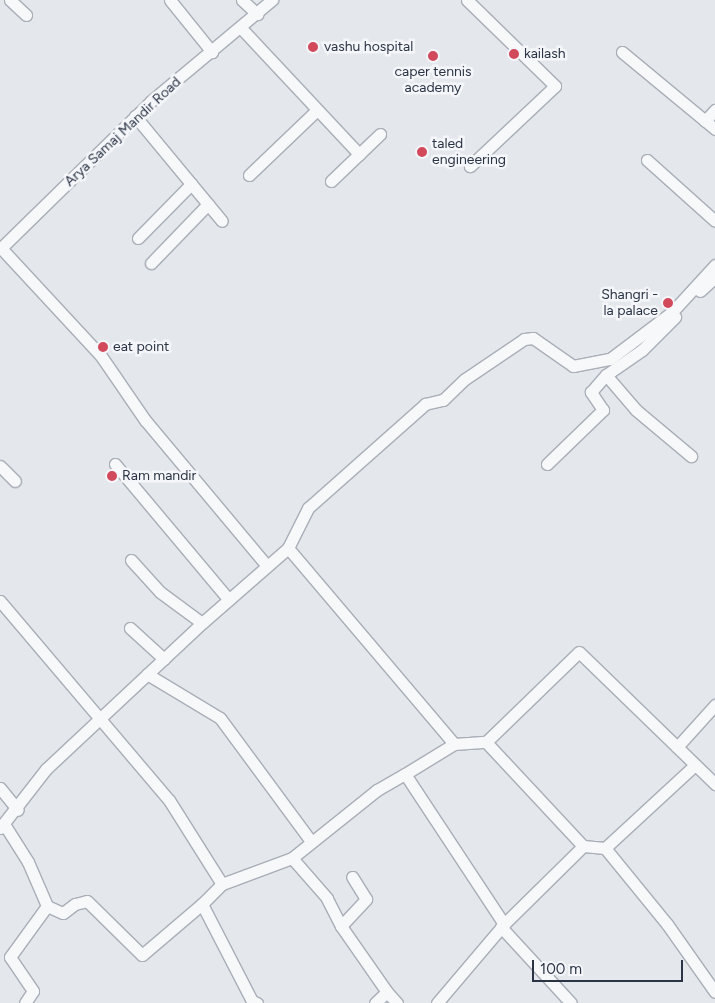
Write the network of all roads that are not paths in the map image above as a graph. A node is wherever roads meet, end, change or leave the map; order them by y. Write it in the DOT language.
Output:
graph roads {
  1 [pos="10,0"];
  2 [pos="170,0"];
  3 [pos="242,0"];
  4 [pos="272,0"];
  5 [pos="468,0"];
  6 [pos="257,14"];
  7 [pos="26,15"];
  8 [pos="240,28"];
  9 [pos="212,52"];
  10 [pos="622,52"];
  11 [pos="317,110"];
  12 [pos="715,110"];
  13 [pos="135,116"];
  14 [pos="705,121"];
  15 [pos="715,129"];
  16 [pos="380,134"];
  17 [pos="359,154"];
  18 [pos="647,160"];
  19 [pos="470,166"];
  20 [pos="249,175"];
  21 [pos="331,181"];
  22 [pos="192,184"];
  23 [pos="208,204"];
  24 [pos="222,221"];
  25 [pos="715,221"];
  26 [pos="138,238"];
  27 [pos="1,248"];
  28 [pos="151,263"];
  29 [pos="715,265"];
  30 [pos="715,277"];
  31 [pos="606,376"];
  32 [pos="691,456"];
  33 [pos="115,464"];
  34 [pos="547,464"];
  35 [pos="0,466"];
  36 [pos="15,481"];
  37 [pos="288,548"];
  38 [pos="131,560"];
  39 [pos="267,566"];
  40 [pos="229,600"];
  41 [pos="0,601"];
  42 [pos="202,623"];
  43 [pos="130,628"];
  44 [pos="164,659"];
  45 [pos="147,674"];
  46 [pos="715,705"];
  47 [pos="99,720"];
  48 [pos="486,742"];
  49 [pos="454,744"];
  50 [pos="677,747"];
  51 [pos="696,765"];
  52 [pos="405,774"];
  53 [pos="715,784"];
  54 [pos="0,788"];
  55 [pos="18,810"];
  56 [pos="2,826"];
  57 [pos="310,840"];
  58 [pos="583,846"];
  59 [pos="605,848"];
  60 [pos="292,858"];
  61 [pos="352,877"];
  62 [pos="222,884"];
  63 [pos="202,904"];
  64 [pos="46,906"];
  65 [pos="502,925"];
  66 [pos="341,926"];
  67 [pos="387,992"];
  68 [pos="715,992"];
  69 [pos="442,1001"];
  70 [pos="25,1003"];
  71 [pos="257,1003"];
  72 [pos="375,1003"];
  73 [pos="397,1003"];
  74 [pos="571,1003"];
  1 -- 7 [label="street"];
  2 -- 9 [label="street"];
  3 -- 6 [label="street"];
  4 -- 6 [label="street, Arya Samaj Mandir Road"];
  5 -- 19 [label="street"];
  6 -- 8 [label="street, Arya Samaj Mandir Road"];
  8 -- 9 [label="street, Arya Samaj Mandir Road"];
  8 -- 11 [label="street"];
  9 -- 13 [label="street, Arya Samaj Mandir Road"];
  10 -- 14 [label="street"];
  11 -- 17 [label="street"];
  11 -- 20 [label="street"];
  12 -- 14 [label="street"];
  13 -- 22 [label="street"];
  13 -- 27 [label="street, Arya Samaj Mandir Road"];
  14 -- 15 [label="street"];
  16 -- 17 [label="street"];
  17 -- 21 [label="street"];
  18 -- 25 [label="street"];
  22 -- 23 [label="street"];
  22 -- 26 [label="street"];
  23 -- 24 [label="street"];
  23 -- 28 [label="street"];
  27 -- 39 [label="street"];
  29 -- 37 [label="street"];
  30 -- 31 [label="street"];
  31 -- 32 [label="street"];
  31 -- 34 [label="street"];
  33 -- 40 [label="street"];
  35 -- 36 [label="street"];
  37 -- 39 [label="street"];
  37 -- 49 [label="street"];
  38 -- 42 [label="street"];
  39 -- 40 [label="street"];
  40 -- 42 [label="street"];
  41 -- 47 [label="street"];
  42 -- 44 [label="street"];
  43 -- 44 [label="street"];
  44 -- 45 [label="street"];
  45 -- 47 [label="street"];
  45 -- 57 [label="street"];
  46 -- 50 [label="street"];
  47 -- 55 [label="street"];
  47 -- 62 [label="street"];
  48 -- 49 [label="street"];
  48 -- 50 [label="street"];
  48 -- 58 [label="street"];
  49 -- 52 [label="street"];
  50 -- 51 [label="street"];
  51 -- 53 [label="street"];
  51 -- 59 [label="street"];
  52 -- 57 [label="street"];
  52 -- 65 [label="street"];
  54 -- 55 [label="street"];
  55 -- 56 [label="street"];
  56 -- 64 [label="street"];
  57 -- 60 [label="street"];
  58 -- 59 [label="street"];
  58 -- 65 [label="street"];
  59 -- 68 [label="street"];
  60 -- 62 [label="street"];
  60 -- 66 [label="street"];
  61 -- 66 [label="street"];
  62 -- 63 [label="street"];
  63 -- 64 [label="street"];
  63 -- 71 [label="street"];
  64 -- 70 [label="street"];
  65 -- 69 [label="street"];
  65 -- 74 [label="street"];
  66 -- 67 [label="street"];
  67 -- 72 [label="street"];
  67 -- 73 [label="street"];
}
